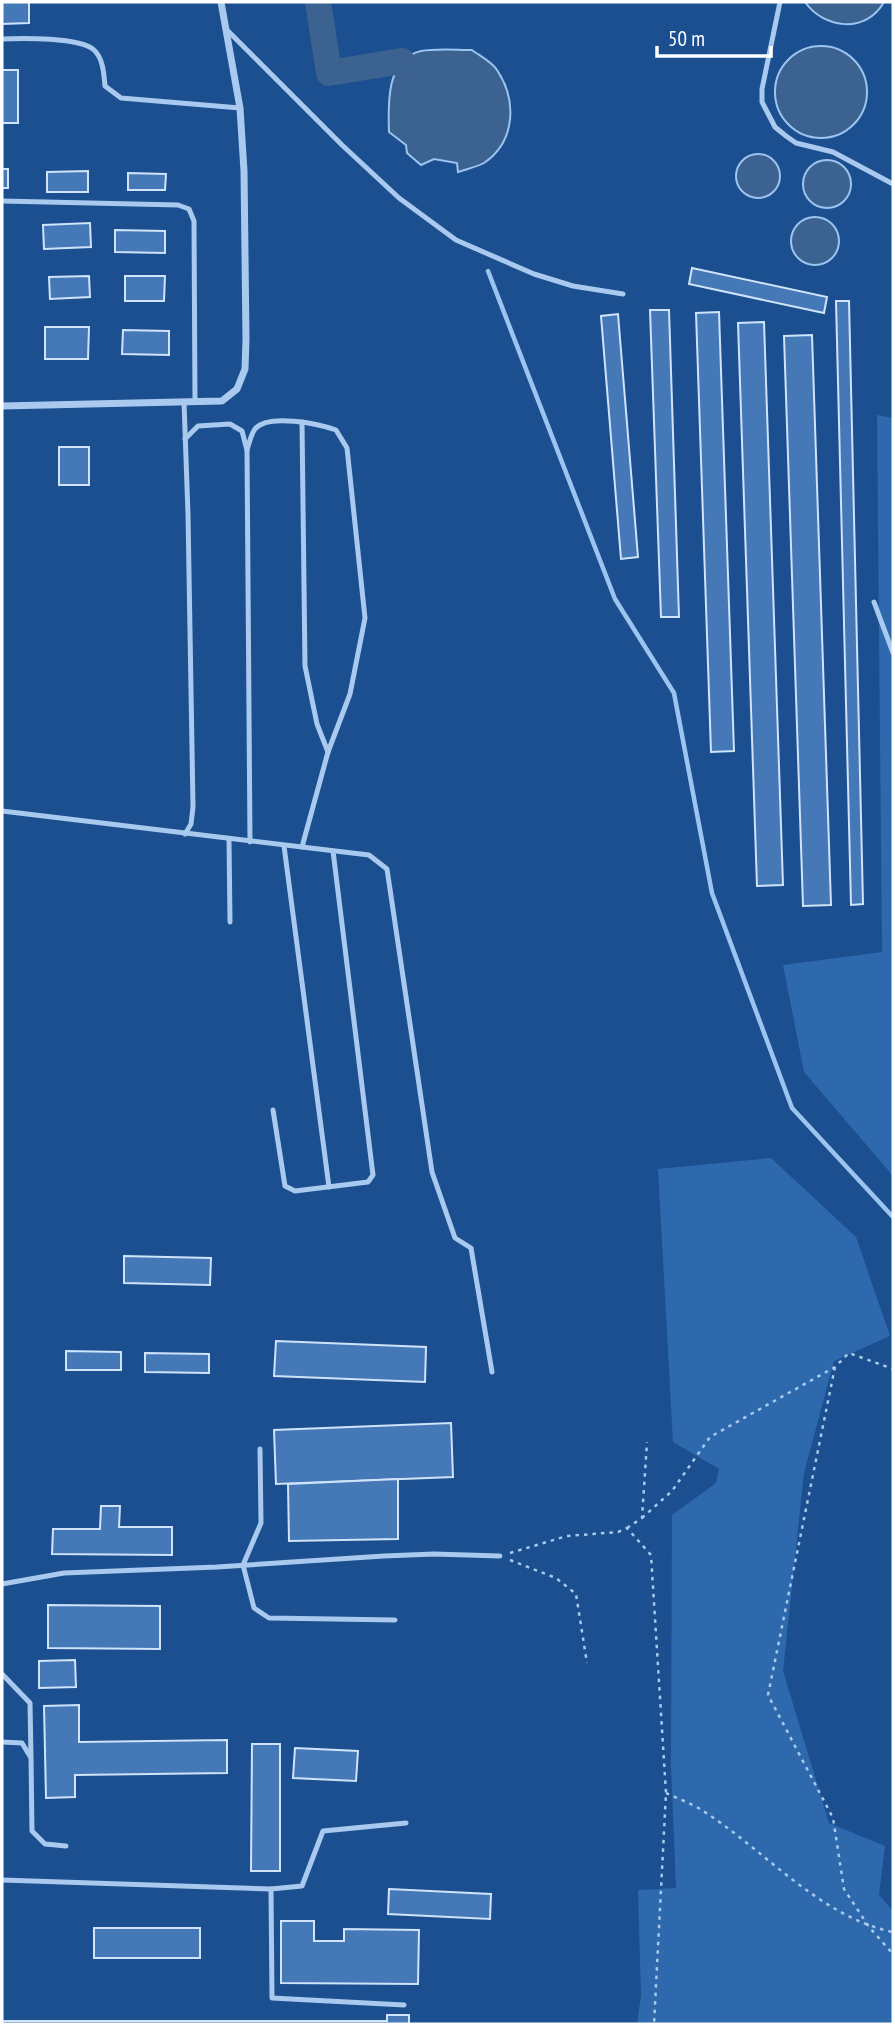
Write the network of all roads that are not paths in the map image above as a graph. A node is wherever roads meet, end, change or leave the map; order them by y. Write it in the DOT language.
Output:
graph roads {
  1 [pos="220,2"];
  2 [pos="780,2"];
  3 [pos="224,26"];
  4 [pos="2,39"];
  5 [pos="240,108"];
  6 [pos="893,184"];
  7 [pos="2,201"];
  8 [pos="623,294"];
  9 [pos="184,402"];
  10 [pos="195,402"];
  11 [pos="2,405"];
  12 [pos="302,422"];
  13 [pos="185,439"];
  14 [pos="247,450"];
  15 [pos="874,602"];
  16 [pos="893,653"];
  17 [pos="328,752"];
  18 [pos="2,811"];
  19 [pos="185,834"];
  20 [pos="229,840"];
  21 [pos="250,842"];
  22 [pos="284,846"];
  23 [pos="302,847"];
  24 [pos="333,851"];
  25 [pos="230,922"];
  26 [pos="273,1110"];
  27 [pos="329,1187"];
  28 [pos="492,1372"];
  29 [pos="260,1449"];
  30 [pos="500,1556"];
  31 [pos="243,1565"];
  32 [pos="2,1584"];
  33 [pos="395,1620"];
  34 [pos="2,1674"];
  35 [pos="2,1742"];
  36 [pos="31,1758"];
  37 [pos="406,1823"];
  38 [pos="66,1846"];
  39 [pos="2,1880"];
  40 [pos="271,1889"];
  41 [pos="404,2005"];
  1 -- 3 [label="street"];
  2 -- 6 [label="lane"];
  3 -- 5 [label="street"];
  3 -- 8 [label="lane"];
  4 -- 5 [label="lane"];
  5 -- 10 [label="street"];
  7 -- 10 [label="lane"];
  9 -- 10 [label="street"];
  9 -- 11 [label="street"];
  9 -- 13 [label="lane"];
  12 -- 14 [label="lane"];
  12 -- 17 [label="lane"];
  12 -- 17 [label="lane"];
  13 -- 14 [label="lane"];
  13 -- 19 [label="lane"];
  14 -- 21 [label="lane"];
  15 -- 16 [label="lane"];
  17 -- 23 [label="lane"];
  18 -- 19 [label="lane"];
  19 -- 20 [label="lane"];
  20 -- 21 [label="lane"];
  20 -- 25 [label="lane"];
  21 -- 22 [label="lane"];
  22 -- 23 [label="lane"];
  22 -- 27 [label="lane"];
  23 -- 24 [label="lane"];
  24 -- 27 [label="lane"];
  24 -- 28 [label="lane"];
  26 -- 27 [label="lane"];
  29 -- 31 [label="lane"];
  30 -- 31 [label="lane"];
  31 -- 32 [label="lane"];
  31 -- 33 [label="lane"];
  34 -- 36 [label="lane"];
  35 -- 36 [label="lane"];
  36 -- 38 [label="lane"];
  37 -- 40 [label="lane"];
  39 -- 40 [label="lane"];
  40 -- 41 [label="lane"];
}
